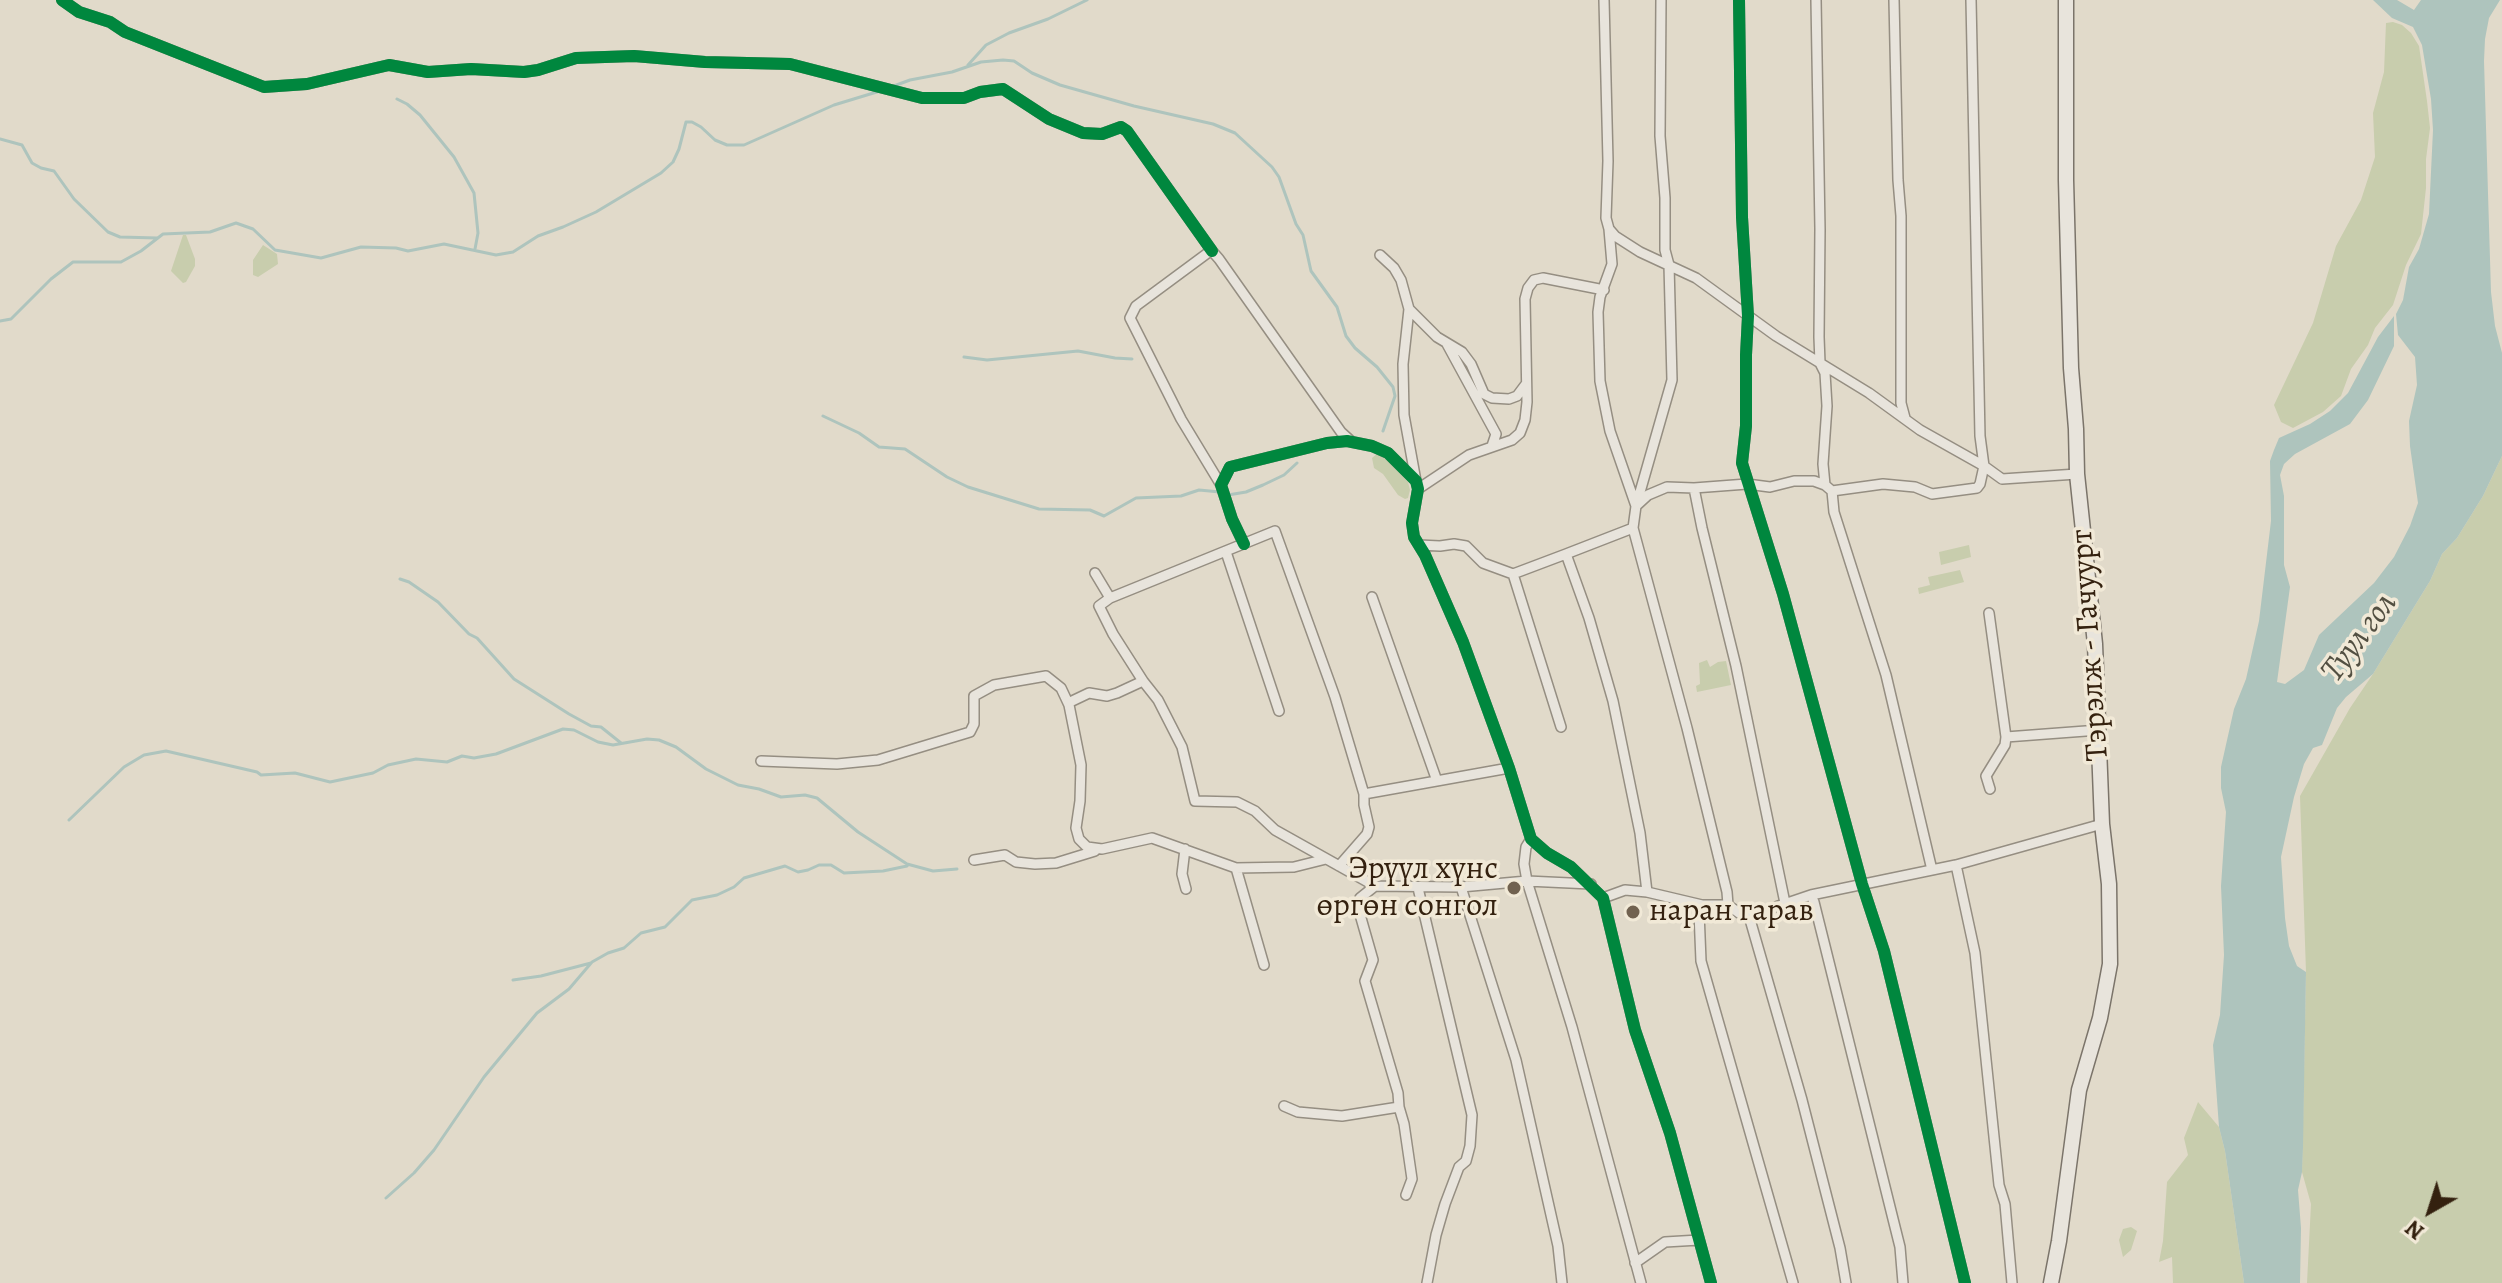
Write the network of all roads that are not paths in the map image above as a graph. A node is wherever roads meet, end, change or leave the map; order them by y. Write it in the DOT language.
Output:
graph roads {
  1 [pos="62,0"];
  2 [pos="1604,0"];
  3 [pos="1661,0"];
  4 [pos="1739,0"];
  5 [pos="1816,0"];
  6 [pos="1894,0"];
  7 [pos="1971,0"];
  8 [pos="2066,0"];
  9 [pos="1609,229"];
  10 [pos="1212,251"];
  11 [pos="1380,255"];
  12 [pos="1669,265"];
  13 [pos="1604,290"];
  14 [pos="1409,309"];
  15 [pos="1748,316"];
  16 [pos="1447,344"];
  17 [pos="1820,363"];
  18 [pos="1526,384"];
  19 [pos="1905,418"];
  20 [pos="1352,442"];
  21 [pos="1492,446"];
  22 [pos="1984,466"];
  23 [pos="2077,474"];
  24 [pos="1747,484"];
  25 [pos="1221,485"];
  26 [pos="1417,485"];
  27 [pos="1694,488"];
  28 [pos="1828,488"];
  29 [pos="1636,506"];
  30 [pos="1633,528"];
  31 [pos="1244,544"];
  32 [pos="1419,545"];
  33 [pos="1226,552"];
  34 [pos="1566,554"];
  35 [pos="1095,573"];
  36 [pos="1513,574"];
  37 [pos="1372,597"];
  38 [pos="1110,598"];
  39 [pos="1989,613"];
  40 [pos="1143,681"];
  41 [pos="1068,703"];
  42 [pos="1279,711"];
  43 [pos="1561,727"];
  44 [pos="2099,730"];
  45 [pos="2006,737"];
  46 [pos="761,761"];
  47 [pos="1509,768"];
  48 [pos="1437,781"];
  49 [pos="1990,789"];
  50 [pos="1364,794"];
  51 [pos="2102,824"];
  52 [pos="1531,839"];
  53 [pos="1102,849"];
  54 [pos="1185,849"];
  55 [pos="1326,859"];
  56 [pos="974,860"];
  57 [pos="1956,865"];
  58 [pos="1339,866"];
  59 [pos="1236,868"];
  60 [pos="1932,870"];
  61 [pos="1527,881"];
  62 [pos="1591,884"];
  63 [pos="1862,884"];
  64 [pos="1375,886"];
  65 [pos="1461,887"];
  66 [pos="1418,888"];
  67 [pos="1186,889"];
  68 [pos="1647,892"];
  69 [pos="1811,895"];
  70 [pos="1603,898"];
  71 [pos="1785,903"];
  72 [pos="1702,905"];
  73 [pos="1728,905"];
  74 [pos="1749,916"];
  75 [pos="1264,965"];
  76 [pos="1284,1106"];
  77 [pos="1399,1107"];
  78 [pos="1406,1195"];
  79 [pos="1699,1240"];
  80 [pos="1635,1263"];
  81 [pos="1427,1283"];
  82 [pos="1562,1283"];
  83 [pos="1641,1283"];
  84 [pos="1711,1283"];
  85 [pos="1793,1283"];
  86 [pos="1846,1283"];
  87 [pos="1903,1283"];
  88 [pos="1965,1283"];
  89 [pos="2012,1283"];
  90 [pos="2051,1283"];
  1 -- 10 [label="street"];
  2 -- 9 [label="street"];
  3 -- 12 [label="street"];
  4 -- 15 [label="street"];
  5 -- 17 [label="street"];
  6 -- 19 [label="street"];
  7 -- 22 [label="street"];
  8 -- 23 [label="main road, Тэрэлж - Гачуурт"];
  9 -- 12 [label="street"];
  9 -- 13 [label="street"];
  10 -- 20 [label="street"];
  10 -- 25 [label="street"];
  11 -- 14 [label="street"];
  12 -- 15 [label="street"];
  12 -- 29 [label="street"];
  13 -- 18 [label="street"];
  13 -- 29 [label="street"];
  14 -- 16 [label="street"];
  14 -- 26 [label="street"];
  15 -- 17 [label="street"];
  15 -- 24 [label="street"];
  16 -- 18 [label="street"];
  16 -- 21 [label="street"];
  17 -- 19 [label="street"];
  17 -- 28 [label="street"];
  18 -- 21 [label="street"];
  19 -- 22 [label="street"];
  20 -- 25 [label="street"];
  20 -- 26 [label="street"];
  21 -- 26 [label="street"];
  22 -- 23 [label="street"];
  22 -- 28 [label="street"];
  23 -- 44 [label="main road, Тэрэлж - Гачуурт"];
  24 -- 27 [label="street"];
  24 -- 28 [label="street"];
  24 -- 63 [label="street"];
  25 -- 31 [label="street"];
  26 -- 32 [label="street"];
  27 -- 29 [label="street"];
  27 -- 71 [label="street"];
  28 -- 60 [label="street"];
  29 -- 30 [label="street"];
  30 -- 34 [label="street"];
  30 -- 73 [label="street"];
  31 -- 33 [label="street"];
  31 -- 50 [label="street"];
  32 -- 36 [label="street"];
  32 -- 47 [label="street"];
  33 -- 38 [label="street"];
  33 -- 42 [label="street"];
  34 -- 36 [label="street"];
  34 -- 68 [label="street"];
  35 -- 38 [label="street"];
  36 -- 43 [label="street"];
  37 -- 48 [label="street"];
  38 -- 40 [label="street"];
  39 -- 45 [label="street"];
  40 -- 41 [label="street"];
  40 -- 55 [label="street"];
  41 -- 46 [label="street"];
  41 -- 53 [label="street"];
  44 -- 45 [label="street"];
  44 -- 51 [label="main road, Тэрэлж - Гачуурт"];
  45 -- 49 [label="street"];
  47 -- 48 [label="street"];
  47 -- 52 [label="street"];
  48 -- 50 [label="street"];
  50 -- 58 [label="street"];
  51 -- 57 [label="street"];
  51 -- 90 [label="main road, Тэрэлж - Гачуурт"];
  52 -- 61 [label="street"];
  52 -- 62 [label="street"];
  53 -- 54 [label="street"];
  53 -- 56 [label="street"];
  54 -- 59 [label="street"];
  54 -- 67 [label="street"];
  55 -- 58 [label="street"];
  55 -- 59 [label="street"];
  57 -- 60 [label="street"];
  57 -- 89 [label="street"];
  58 -- 64 [label="street"];
  59 -- 75 [label="street"];
  60 -- 63 [label="street"];
  61 -- 62 [label="street"];
  61 -- 65 [label="street"];
  61 -- 80 [label="street"];
  62 -- 70 [label="street"];
  63 -- 69 [label="street"];
  63 -- 88 [label="street"];
  64 -- 66 [label="street"];
  64 -- 77 [label="street"];
  65 -- 66 [label="street"];
  65 -- 82 [label="street"];
  66 -- 81 [label="street"];
  68 -- 70 [label="street"];
  68 -- 72 [label="street"];
  69 -- 71 [label="street"];
  69 -- 87 [label="street"];
  70 -- 79 [label="street"];
  71 -- 74 [label="street"];
  72 -- 73 [label="street"];
  72 -- 85 [label="street"];
  73 -- 74 [label="street"];
  74 -- 86 [label="street"];
  76 -- 77 [label="street"];
  77 -- 78 [label="street"];
  79 -- 80 [label="street"];
  79 -- 84 [label="street"];
  80 -- 83 [label="street"];
}
